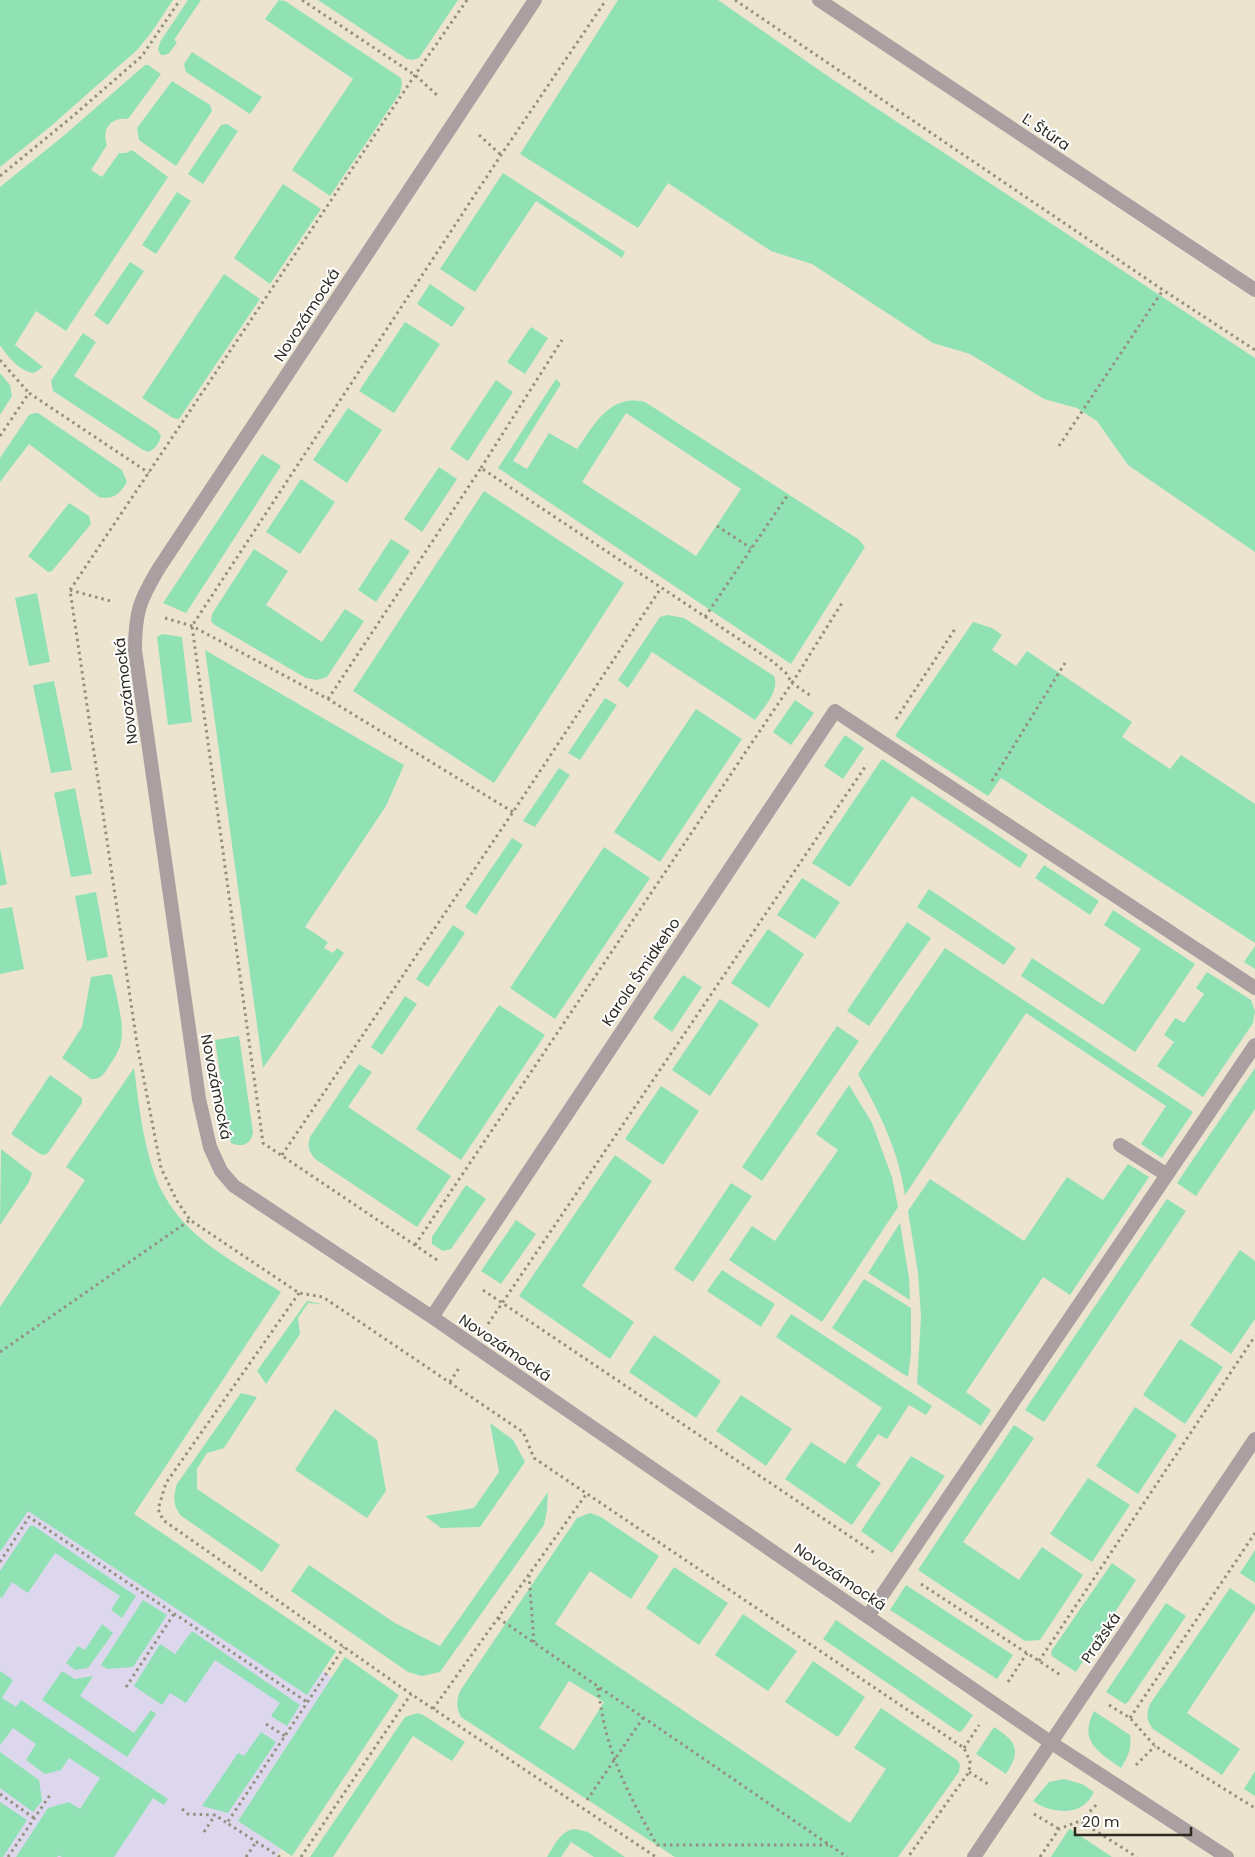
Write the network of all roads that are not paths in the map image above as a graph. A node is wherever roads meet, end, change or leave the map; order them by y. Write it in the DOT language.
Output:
graph roads {
  1 [pos="535,0"];
  2 [pos="820,0"];
  3 [pos="1255,290"];
  4 [pos="1255,988"];
  5 [pos="1255,1045"];
  6 [pos="1120,1145"];
  7 [pos="1167,1175"];
  8 [pos="432,1317"];
  9 [pos="1255,1439"];
  10 [pos="868,1616"];
  11 [pos="1050,1742"];
  12 [pos="974,1857"];
  13 [pos="1227,1857"];
  1 -- 8 [label="street, Novozámocká"];
  2 -- 3 [label="street, Ľ. Štúra"];
  4 -- 8 [label="street, Karola Šmidkeho"];
  5 -- 7 [label="street"];
  6 -- 7 [label="street"];
  7 -- 10 [label="street"];
  8 -- 10 [label="street, Novozámocká"];
  9 -- 11 [label="street, Pražská"];
  10 -- 11 [label="street, Novozámocká"];
  11 -- 12 [label="street, Pražská"];
  11 -- 13 [label="street, Novozámocká"];
}
